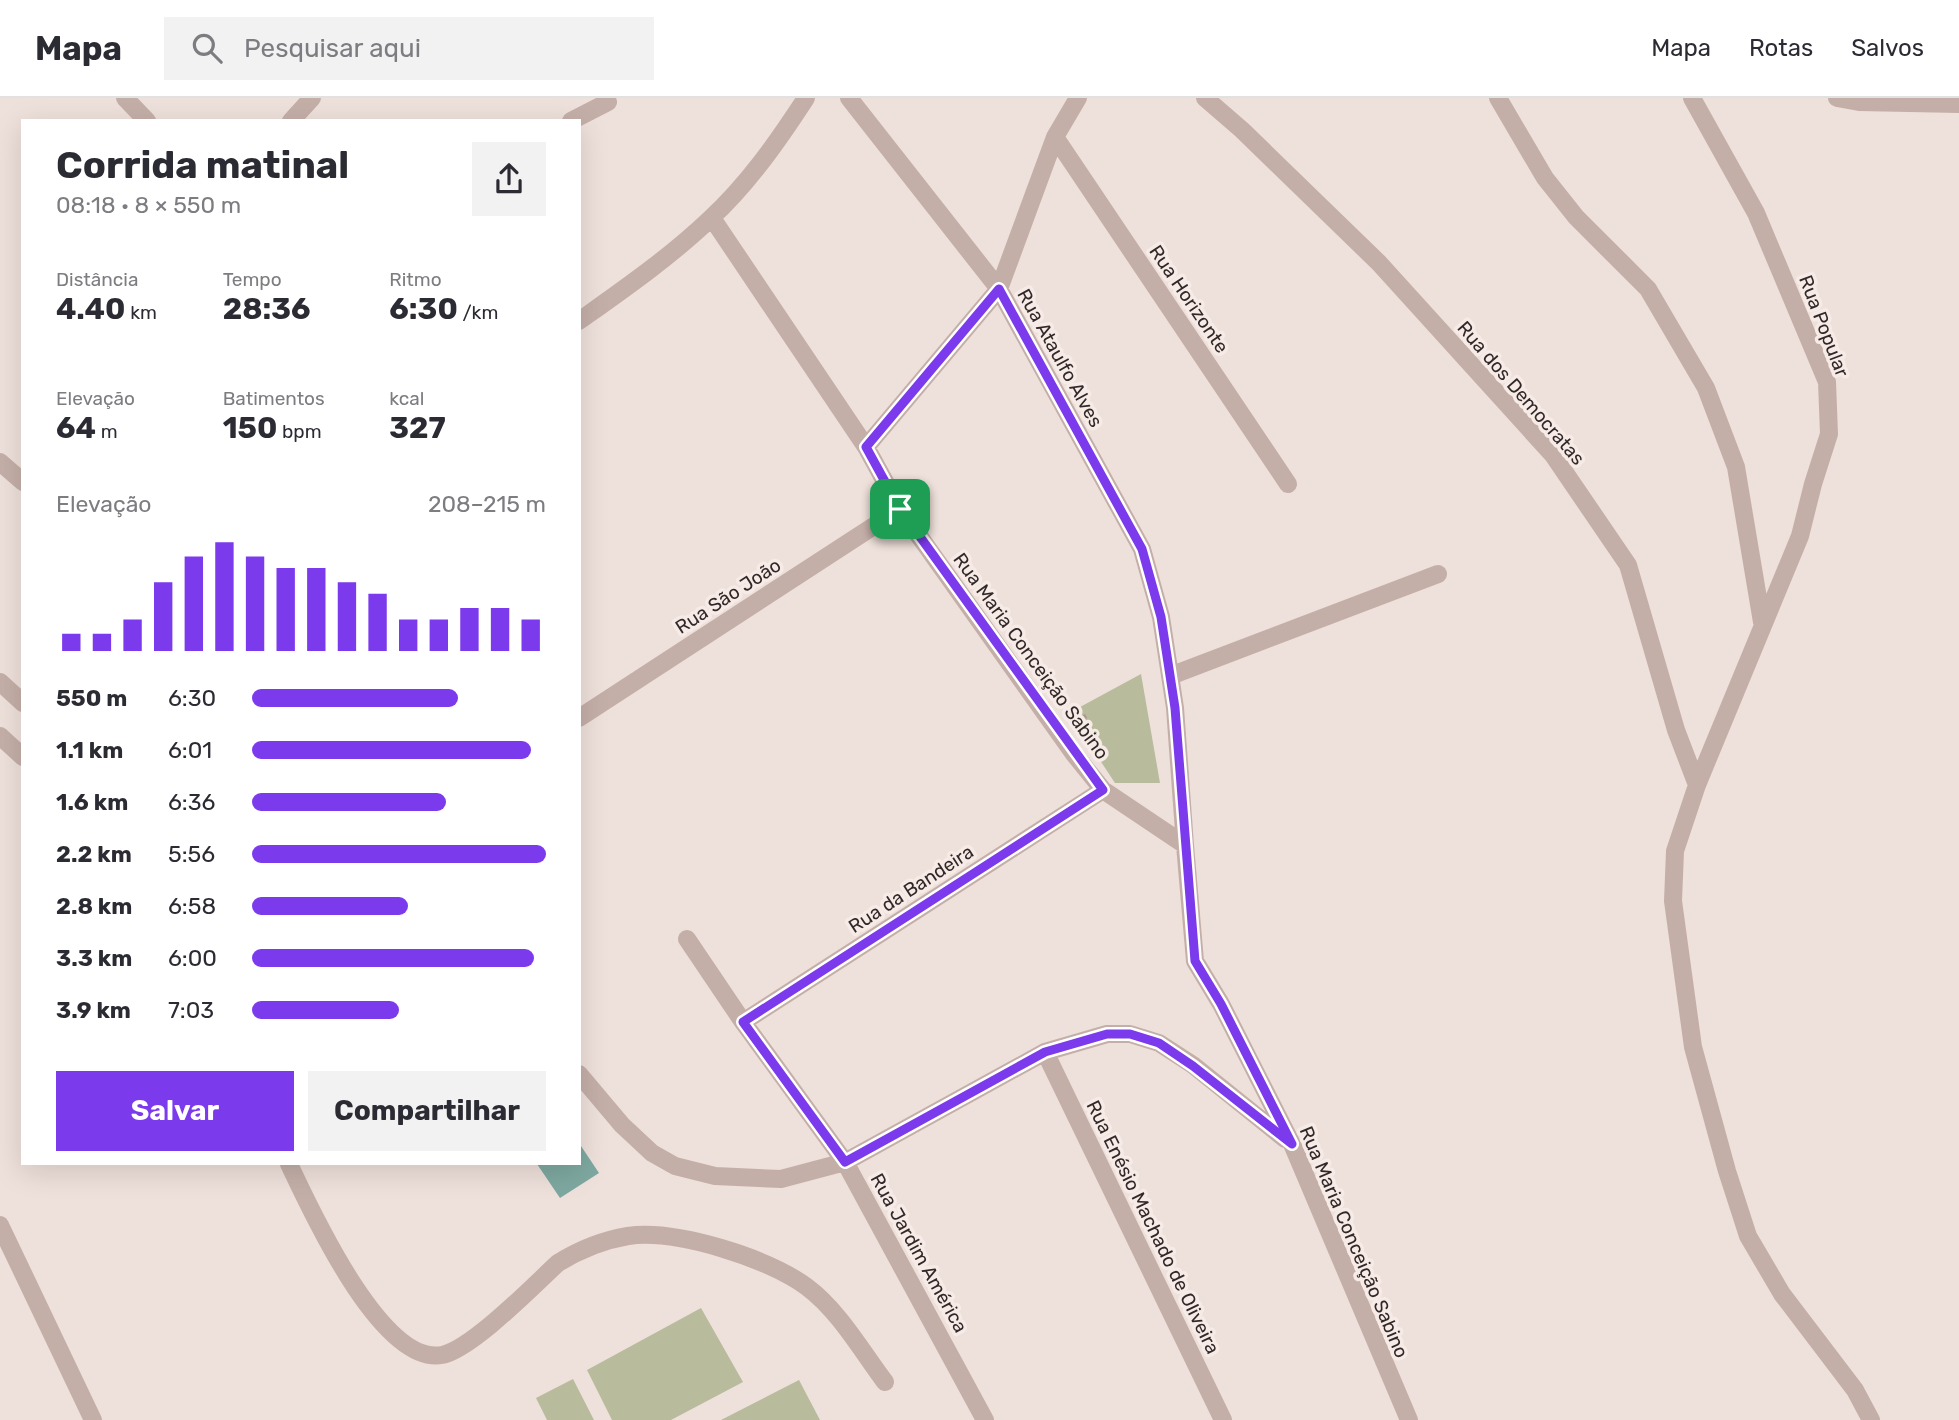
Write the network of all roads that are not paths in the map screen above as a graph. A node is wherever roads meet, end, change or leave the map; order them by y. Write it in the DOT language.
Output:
graph roads {
  1 [pos="125,98"];
  2 [pos="312,98"];
  3 [pos="806,98"];
  4 [pos="849,98"];
  5 [pos="1078,98"];
  6 [pos="1205,98"];
  7 [pos="1498,98"];
  8 [pos="1692,98"];
  9 [pos="1837,98"];
  10 [pos="608,102"];
  11 [pos="1959,104"];
  12 [pos="145,119"];
  13 [pos="293,119"];
  14 [pos="575,119"];
  15 [pos="1055,136"];
  16 [pos="712,218"];
  17 [pos="999,289"];
  18 [pos="581,320"];
  19 [pos="866,447"];
  20 [pos="0,462"];
  21 [pos="21,480"];
  22 [pos="1288,484"];
  23 [pos="900,509"];
  24 [pos="1142,549"];
  25 [pos="1438,574"];
  26 [pos="1762,622"];
  27 [pos="1170,676"];
  28 [pos="0,682"];
  29 [pos="21,701"];
  30 [pos="581,717"];
  31 [pos="0,736"];
  32 [pos="21,755"];
  33 [pos="1698,785"];
  34 [pos="1103,790"];
  35 [pos="1185,845"];
  36 [pos="687,939"];
  37 [pos="743,1022"];
  38 [pos="1045,1052"];
  39 [pos="581,1076"];
  40 [pos="1292,1144"];
  41 [pos="845,1162"];
  42 [pos="289,1165"];
  43 [pos="0,1226"];
  44 [pos="885,1382"];
  45 [pos="93,1420"];
  46 [pos="985,1420"];
  47 [pos="1223,1420"];
  48 [pos="1409,1420"];
  49 [pos="1871,1420"];
  1 -- 12 [label="street"];
  2 -- 13 [label="street"];
  3 -- 16 [label="street"];
  4 -- 17 [label="street, Rua Ataulfo Alves"];
  5 -- 15 [label="street"];
  6 -- 33 [label="street, Rua dos Democratas"];
  7 -- 26 [label="street"];
  8 -- 26 [label="street, Rua Popular"];
  9 -- 11 [label="street"];
  10 -- 14 [label="street"];
  15 -- 17 [label="street"];
  15 -- 22 [label="street, Rua Horizonte"];
  16 -- 18 [label="street"];
  16 -- 19 [label="street, Rua Maria Conceição Sabino"];
  17 -- 19 [label="street"];
  17 -- 24 [label="street, Rua Ataulfo Alves"];
  19 -- 23 [label="street, Rua Maria Conceição Sabino"];
  20 -- 21 [label="street"];
  23 -- 30 [label="street, Rua São João"];
  23 -- 34 [label="street, Rua Maria Conceição Sabino"];
  24 -- 27 [label="street, Rua Maria Conceição Sabino"];
  25 -- 27 [label="street"];
  26 -- 33 [label="street, Rua Popular"];
  27 -- 35 [label="street, Rua Maria Conceição Sabino"];
  28 -- 29 [label="street"];
  31 -- 32 [label="street"];
  33 -- 49 [label="street, Rua Popular"];
  34 -- 35 [label="street, Rua Maria Conceição Sabino"];
  34 -- 37 [label="street, Rua da Bandeira"];
  35 -- 40 [label="street, Rua Maria Conceição Sabino"];
  36 -- 37 [label="street, Rua Jardim América"];
  37 -- 41 [label="street, Rua Jardim América"];
  38 -- 40 [label="street"];
  38 -- 41 [label="street"];
  38 -- 47 [label="street, Rua Enésio Machado de Oliveira"];
  39 -- 41 [label="street"];
  40 -- 48 [label="street, Rua Maria Conceição Sabino"];
  41 -- 46 [label="street, Rua Jardim América"];
  42 -- 44 [label="street"];
  43 -- 45 [label="street"];
}
